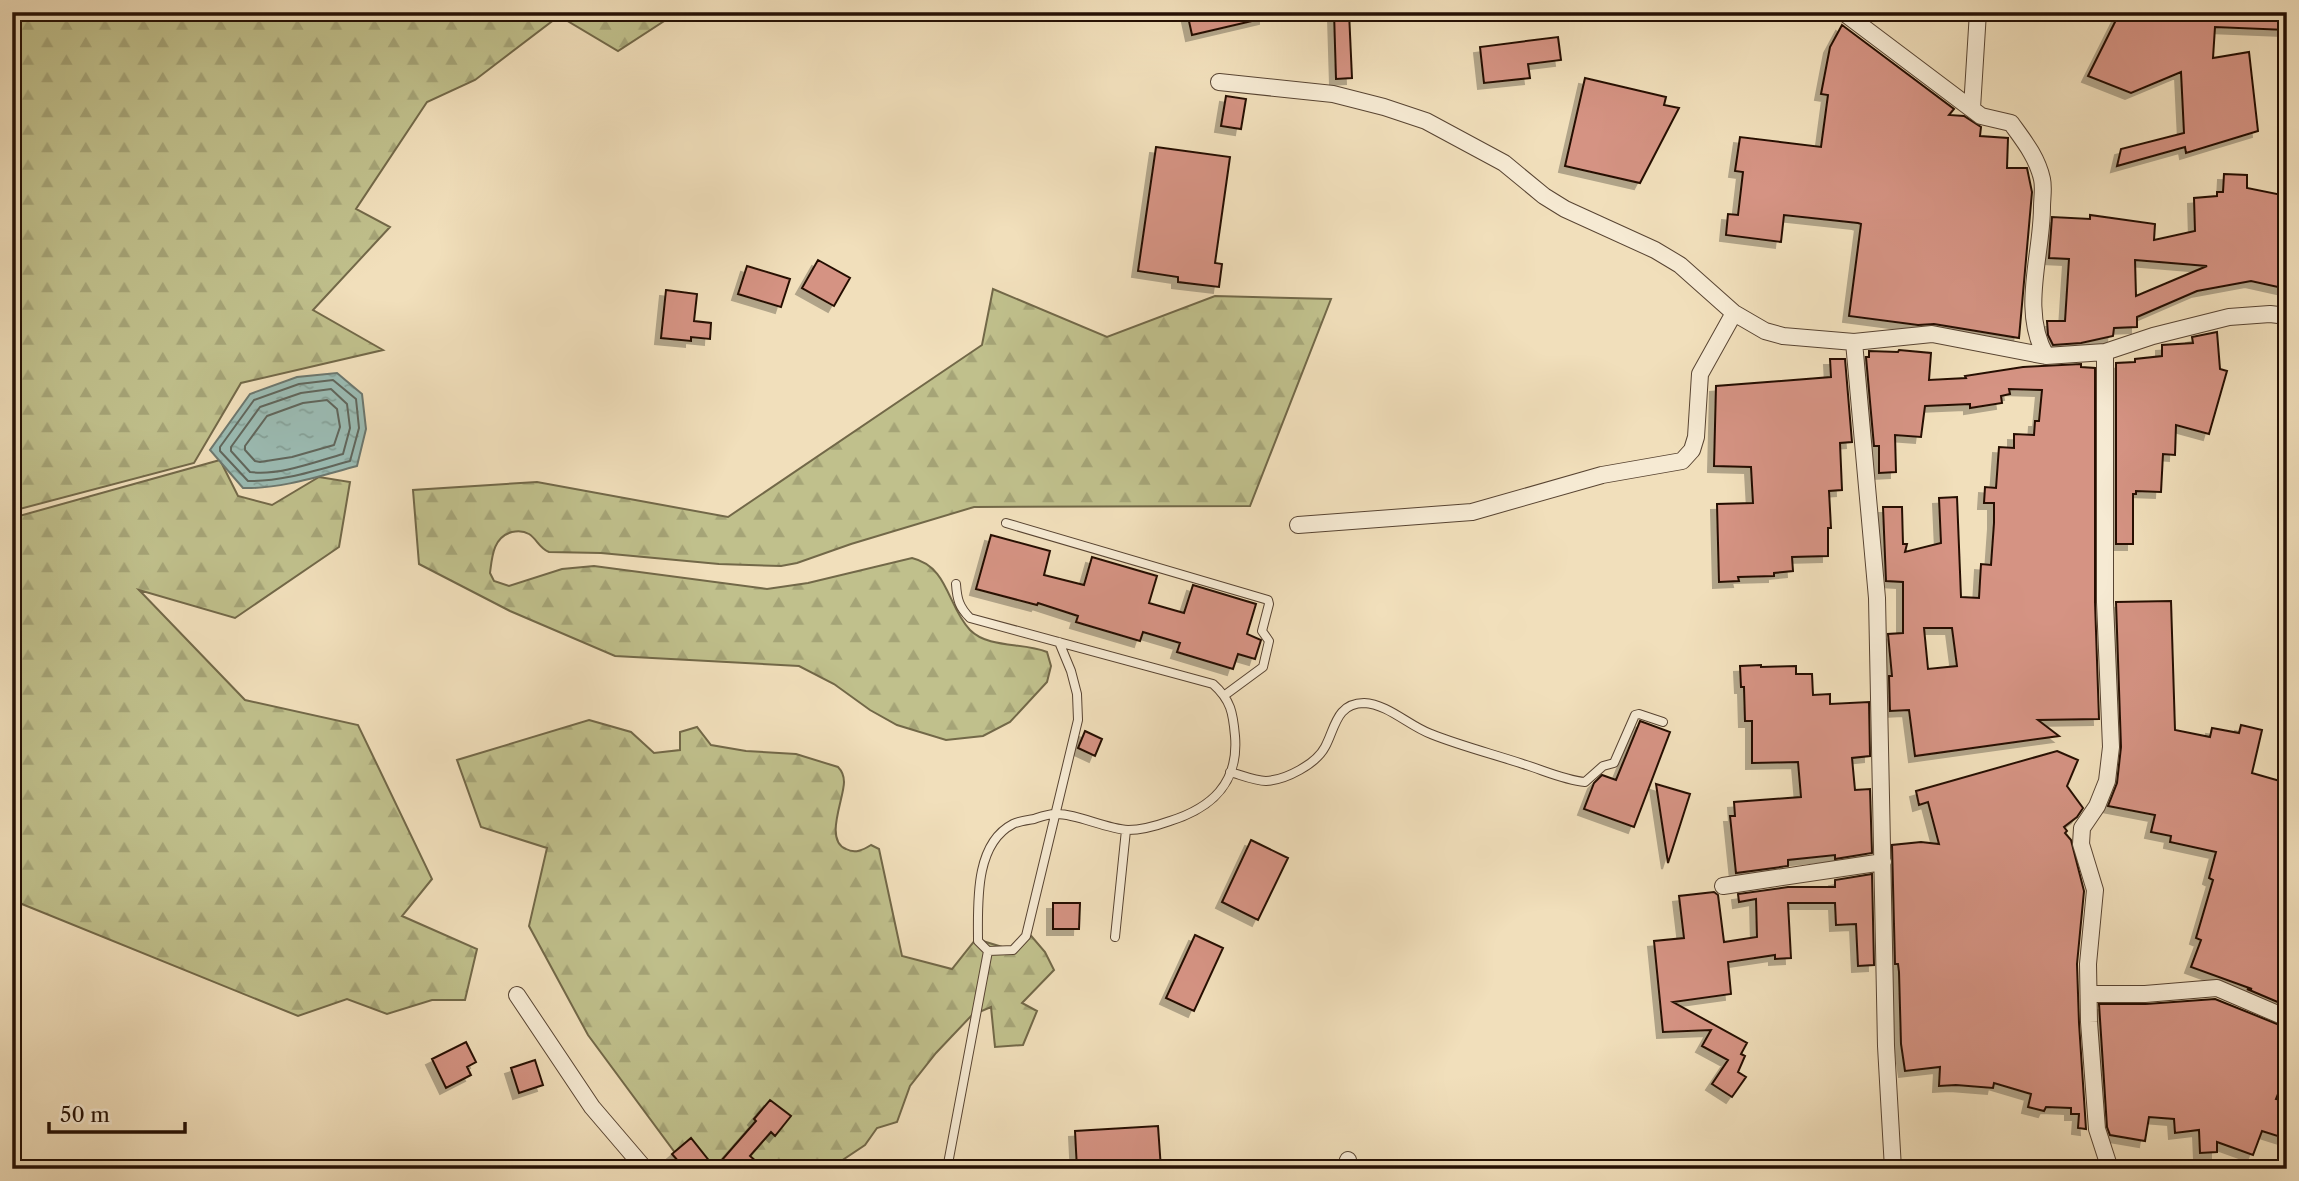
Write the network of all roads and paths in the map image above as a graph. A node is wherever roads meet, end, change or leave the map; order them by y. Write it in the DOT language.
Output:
graph roads {
  1 [pos="1843,12"];
  2 [pos="1978,12"];
  3 [pos="1219,82"];
  4 [pos="1972,108"];
  5 [pos="1734,313"];
  6 [pos="2287,316"];
  7 [pos="1854,342"];
  8 [pos="2105,352"];
  9 [pos="2046,356"];
  10 [pos="1006,523"];
  11 [pos="1298,525"];
  12 [pos="956,584"];
  13 [pos="1059,642"];
  14 [pos="1225,695"];
  15 [pos="1663,722"];
  16 [pos="1230,772"];
  17 [pos="1055,814"];
  18 [pos="1126,830"];
  19 [pos="1883,862"];
  20 [pos="1723,886"];
  21 [pos="1115,937"];
  22 [pos="989,951"];
  23 [pos="2089,994"];
  24 [pos="517,995"];
  25 [pos="2287,1018"];
  26 [pos="645,1169"];
  27 [pos="947,1169"];
  28 [pos="1893,1169"];
  29 [pos="2110,1169"];
  1 -- 4 [label="street"];
  2 -- 4 [label="street"];
  3 -- 5 [label="street"];
  4 -- 9 [label="street"];
  5 -- 7 [label="street"];
  5 -- 11 [label="street"];
  6 -- 8 [label="street"];
  7 -- 9 [label="street"];
  7 -- 19 [label="street"];
  8 -- 9 [label="street"];
  8 -- 23 [label="street"];
  10 -- 14 [label="lane"];
  12 -- 13 [label="lane"];
  13 -- 14 [label="lane"];
  13 -- 17 [label="lane"];
  14 -- 16 [label="lane"];
  15 -- 16 [label="lane"];
  16 -- 18 [label="lane"];
  17 -- 18 [label="lane"];
  17 -- 22 [label="lane"];
  17 -- 22 [label="lane"];
  18 -- 21 [label="lane"];
  19 -- 20 [label="street"];
  19 -- 28 [label="street"];
  22 -- 27 [label="lane"];
  23 -- 25 [label="street"];
  23 -- 29 [label="street"];
  24 -- 26 [label="street"];
}
